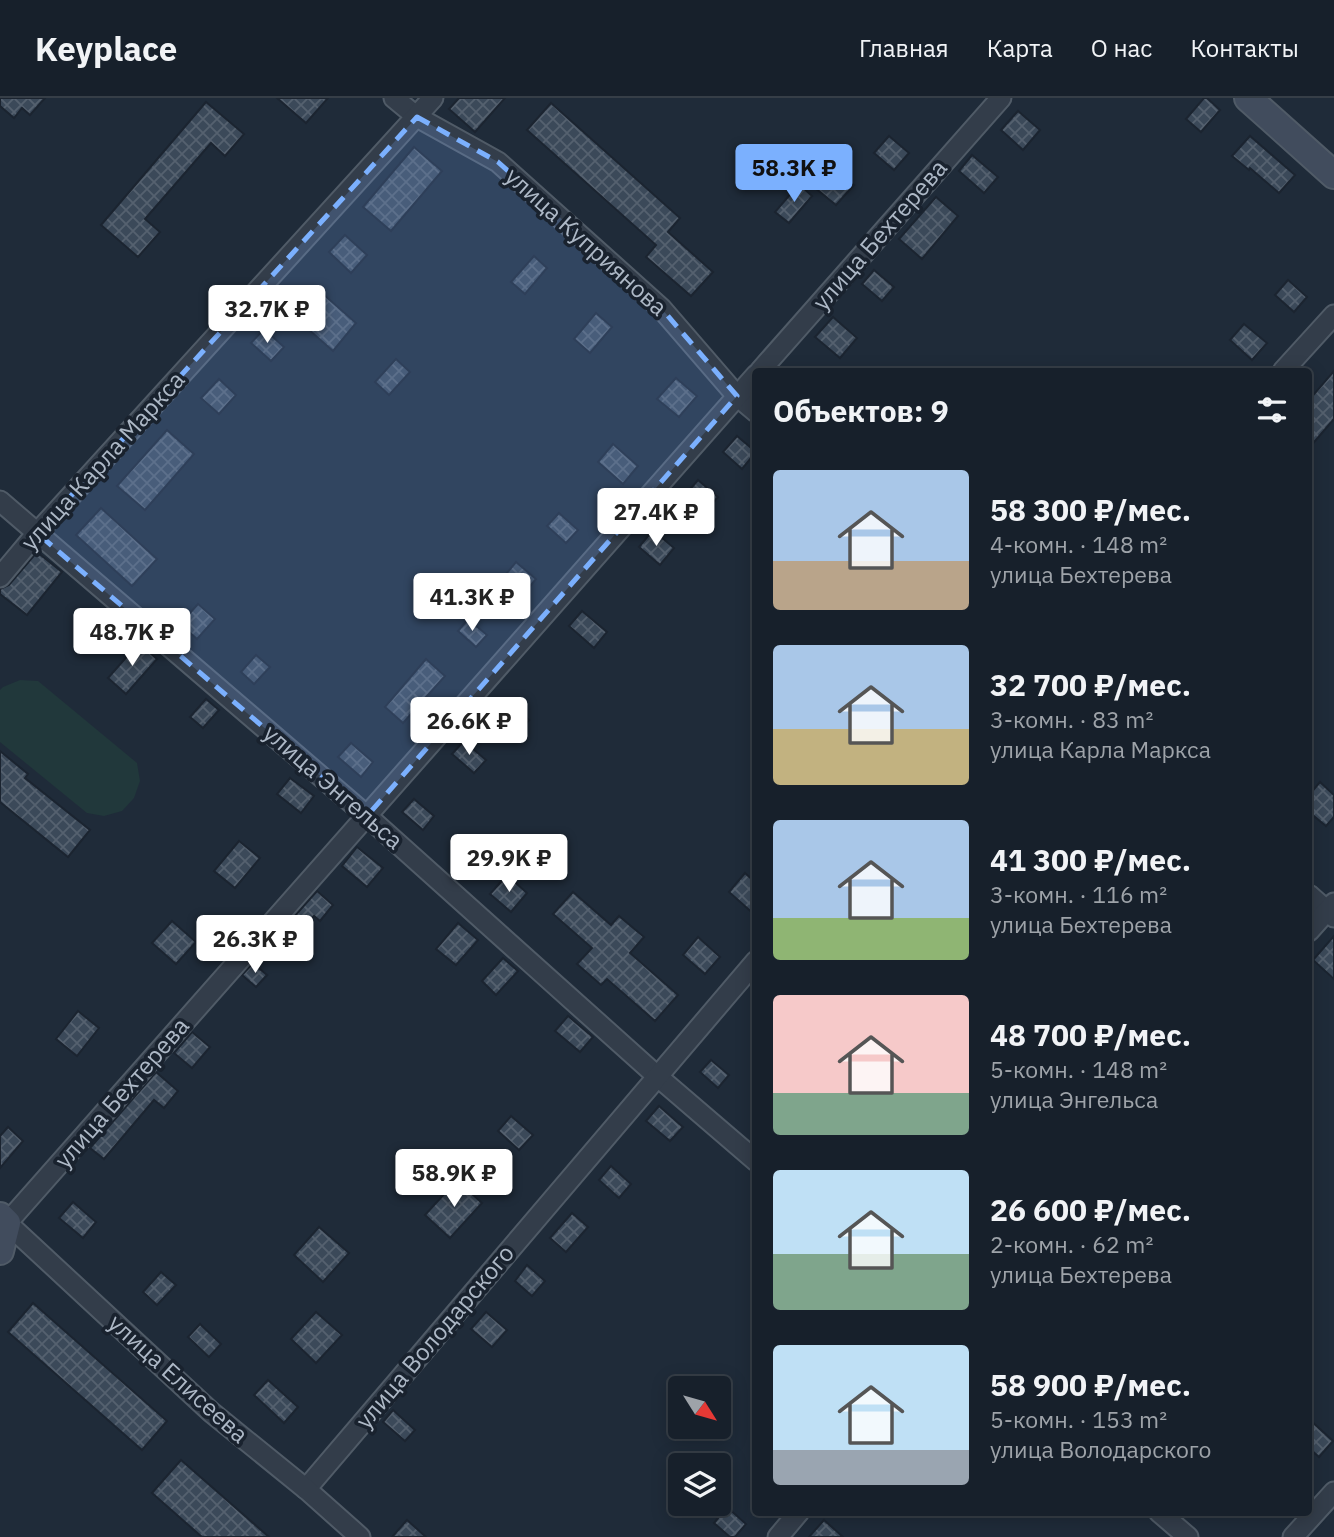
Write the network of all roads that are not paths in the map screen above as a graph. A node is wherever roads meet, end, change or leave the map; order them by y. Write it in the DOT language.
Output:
graph roads {
  1 [pos="394,98"];
  2 [pos="433,98"];
  3 [pos="1001,98"];
  4 [pos="1248,98"];
  5 [pos="417,117"];
  6 [pos="1334,175"];
  7 [pos="1334,316"];
  8 [pos="763,368"];
  9 [pos="1286,368"];
  10 [pos="752,379"];
  11 [pos="737,396"];
  12 [pos="752,409"];
  13 [pos="0,500"];
  14 [pos="37,533"];
  15 [pos="0,577"];
  16 [pos="367,816"];
  17 [pos="1312,897"];
  18 [pos="1332,910"];
  19 [pos="1312,928"];
  20 [pos="752,966"];
  21 [pos="657,1076"];
  22 [pos="752,1158"];
  23 [pos="4,1219"];
  24 [pos="0,1251"];
  25 [pos="306,1489"];
  26 [pos="1334,1492"];
  27 [pos="796,1516"];
  28 [pos="1164,1516"];
  29 [pos="360,1537"];
  30 [pos="778,1537"];
  31 [pos="1188,1537"];
  32 [pos="1293,1537"];
  1 -- 5 [label="street, улица Куприянова"];
  2 -- 5 [label="street, улица Карла Маркса"];
  3 -- 8 [label="street, улица Бехтерева"];
  4 -- 6 [label="street"];
  5 -- 11 [label="street, улица Куприянова"];
  5 -- 14 [label="street, улица Карла Маркса"];
  7 -- 9 [label="street"];
  10 -- 11 [label="street, улица Бехтерева"];
  11 -- 12 [label="street, улица Куприянова"];
  11 -- 16 [label="street, улица Бехтерева"];
  13 -- 14 [label="street, улица Энгельса"];
  14 -- 15 [label="street, улица Карла Маркса"];
  14 -- 16 [label="street, улица Энгельса"];
  16 -- 21 [label="street, улица Энгельса"];
  16 -- 23 [label="street, улица Бехтерева"];
  17 -- 18 [label="street"];
  18 -- 19 [label="street"];
  20 -- 21 [label="street, улица Володарского"];
  21 -- 22 [label="street, улица Энгельса"];
  21 -- 25 [label="street, улица Володарского"];
  23 -- 24 [label="street, улица Бехтерева"];
  23 -- 25 [label="street, улица Елисеева"];
  25 -- 29 [label="street, улица Елисеева"];
  26 -- 32 [label="street"];
  27 -- 30 [label="street"];
  28 -- 31 [label="street"];
}
